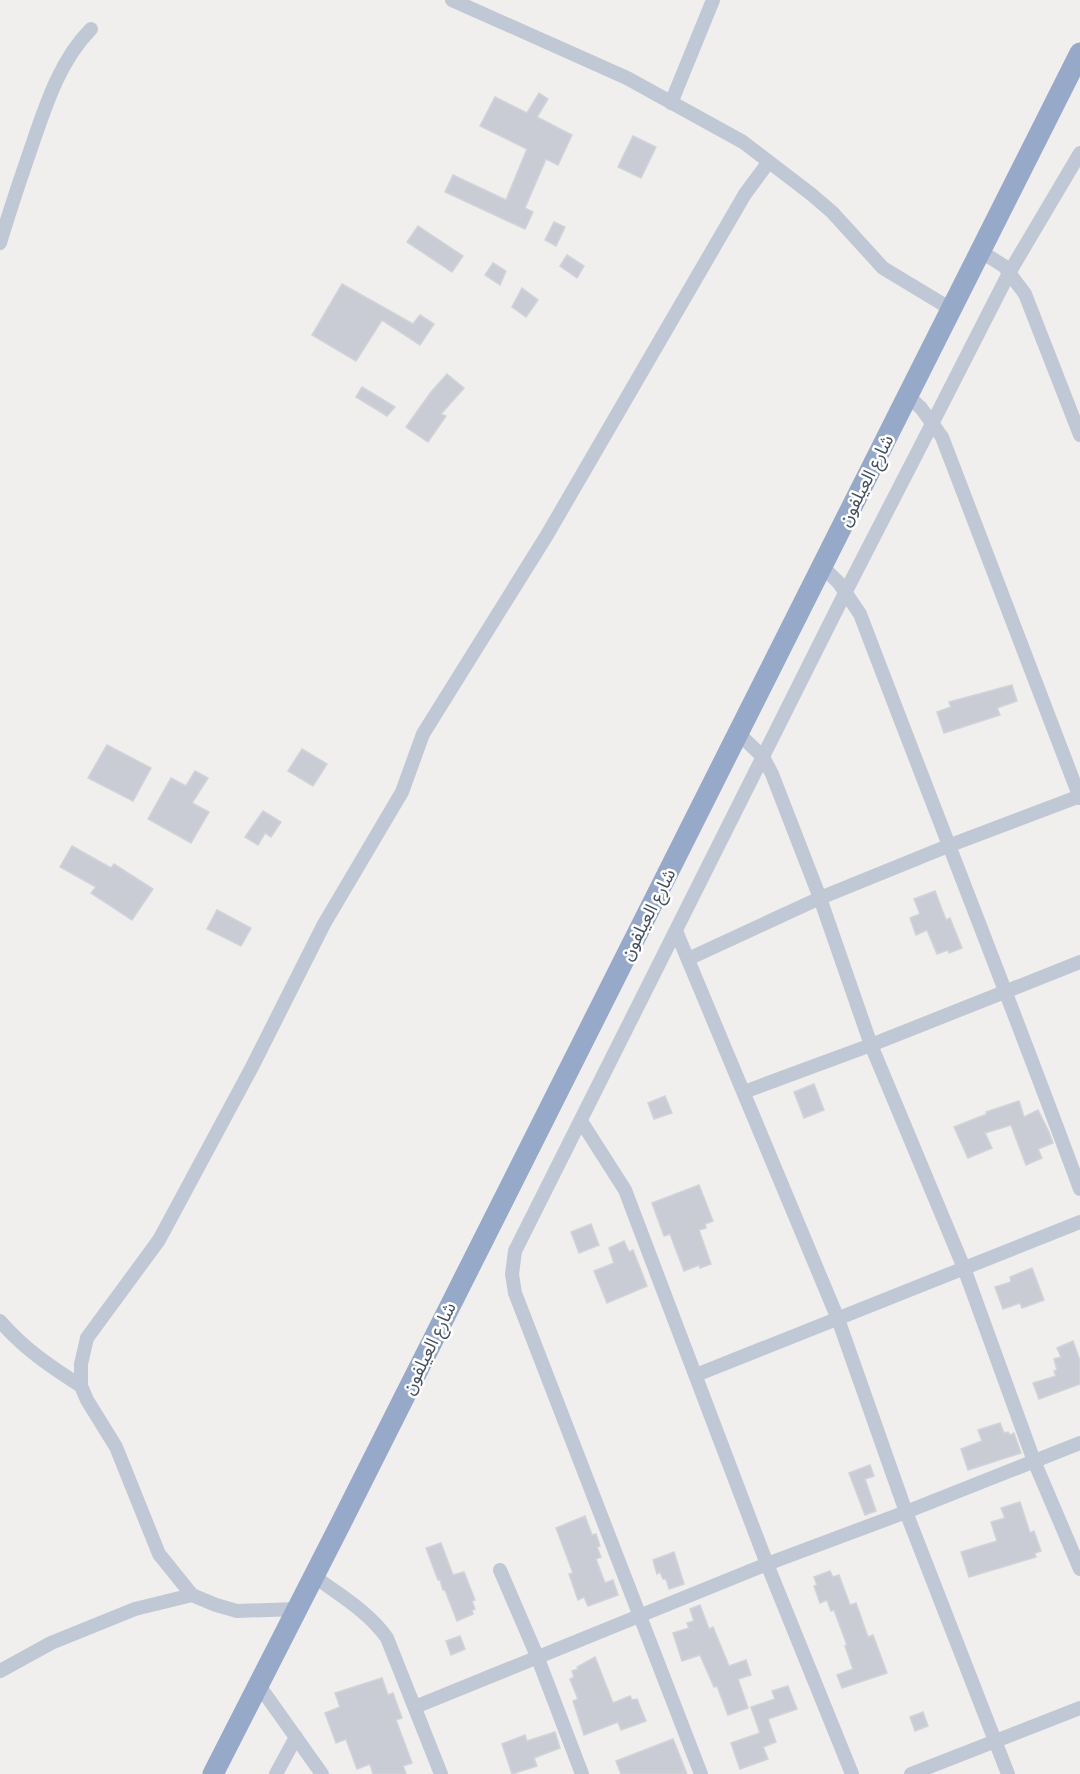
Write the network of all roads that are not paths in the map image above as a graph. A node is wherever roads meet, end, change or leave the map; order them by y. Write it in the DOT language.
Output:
graph roads {
  1 [pos="452,0"];
  2 [pos="713,0"];
  3 [pos="91,29"];
  4 [pos="1080,53"];
  5 [pos="671,103"];
  6 [pos="1080,153"];
  7 [pos="768,163"];
  8 [pos="0,243"];
  9 [pos="981,251"];
  10 [pos="1010,273"];
  11 [pos="951,309"];
  12 [pos="908,396"];
  13 [pos="933,422"];
  14 [pos="1080,435"];
  15 [pos="822,566"];
  16 [pos="845,592"];
  17 [pos="737,732"];
  18 [pos="763,757"];
  19 [pos="1080,797"];
  20 [pos="948,846"];
  21 [pos="820,898"];
  22 [pos="676,931"];
  23 [pos="688,959"];
  24 [pos="1080,962"];
  25 [pos="1007,992"];
  26 [pos="872,1045"];
  27 [pos="744,1092"];
  28 [pos="581,1121"];
  29 [pos="1080,1189"];
  30 [pos="1080,1222"];
  31 [pos="964,1268"];
  32 [pos="838,1319"];
  33 [pos="0,1321"];
  34 [pos="696,1375"];
  35 [pos="81,1386"];
  36 [pos="1080,1443"];
  37 [pos="1034,1461"];
  38 [pos="906,1512"];
  39 [pos="767,1564"];
  40 [pos="1080,1569"];
  41 [pos="500,1570"];
  42 [pos="314,1576"];
  43 [pos="192,1595"];
  44 [pos="296,1610"];
  45 [pos="640,1617"];
  46 [pos="537,1656"];
  47 [pos="0,1671"];
  48 [pos="258,1683"];
  49 [pos="415,1707"];
  50 [pos="1080,1708"];
  51 [pos="296,1737"];
  52 [pos="996,1742"];
  53 [pos="213,1774"];
  54 [pos="276,1774"];
  55 [pos="322,1774"];
  56 [pos="441,1774"];
  57 [pos="582,1774"];
  58 [pos="701,1774"];
  59 [pos="852,1774"];
  60 [pos="910,1774"];
  61 [pos="1008,1774"];
  1 -- 5 [label="street"];
  2 -- 5 [label="street"];
  3 -- 8 [label="street"];
  4 -- 9 [label="highway, شارع العيلفون"];
  5 -- 7 [label="street"];
  6 -- 10 [label="street"];
  7 -- 11 [label="street"];
  7 -- 35 [label="street"];
  9 -- 10 [label="street"];
  9 -- 11 [label="highway, شارع العيلفون"];
  10 -- 13 [label="street"];
  10 -- 14 [label="street"];
  11 -- 12 [label="highway, شارع العيلفون"];
  12 -- 13 [label="street"];
  12 -- 15 [label="highway, شارع العيلفون"];
  13 -- 16 [label="street"];
  13 -- 19 [label="street"];
  15 -- 16 [label="street"];
  15 -- 17 [label="highway, شارع العيلفون"];
  16 -- 18 [label="street"];
  16 -- 20 [label="street"];
  17 -- 18 [label="street"];
  17 -- 42 [label="highway, شارع العيلفون"];
  18 -- 21 [label="street"];
  18 -- 22 [label="street"];
  19 -- 20 [label="street"];
  20 -- 21 [label="street"];
  20 -- 25 [label="street"];
  21 -- 23 [label="street"];
  21 -- 26 [label="street"];
  22 -- 23 [label="street"];
  22 -- 28 [label="street"];
  23 -- 27 [label="street"];
  24 -- 25 [label="street"];
  25 -- 26 [label="street"];
  25 -- 29 [label="street"];
  26 -- 27 [label="street"];
  26 -- 31 [label="street"];
  27 -- 32 [label="street"];
  28 -- 34 [label="street"];
  28 -- 45 [label="street"];
  30 -- 31 [label="street"];
  31 -- 32 [label="street"];
  31 -- 37 [label="street"];
  32 -- 34 [label="street"];
  32 -- 38 [label="street"];
  33 -- 35 [label="street"];
  34 -- 39 [label="street"];
  35 -- 43 [label="street"];
  36 -- 37 [label="street"];
  37 -- 38 [label="street"];
  37 -- 40 [label="street"];
  38 -- 39 [label="street"];
  38 -- 52 [label="street"];
  39 -- 45 [label="street"];
  39 -- 59 [label="street"];
  41 -- 46 [label="street"];
  42 -- 44 [label="highway, شارع العيلفون"];
  42 -- 49 [label="street"];
  43 -- 44 [label="street"];
  43 -- 47 [label="street"];
  44 -- 48 [label="highway, شارع العيلفون"];
  45 -- 46 [label="street"];
  45 -- 58 [label="street"];
  46 -- 49 [label="street"];
  46 -- 57 [label="street"];
  48 -- 51 [label="street"];
  48 -- 53 [label="highway, شارع العيلفون"];
  49 -- 56 [label="street"];
  50 -- 52 [label="street"];
  51 -- 54 [label="street"];
  51 -- 55 [label="street"];
  52 -- 60 [label="street"];
  52 -- 61 [label="street"];
}
